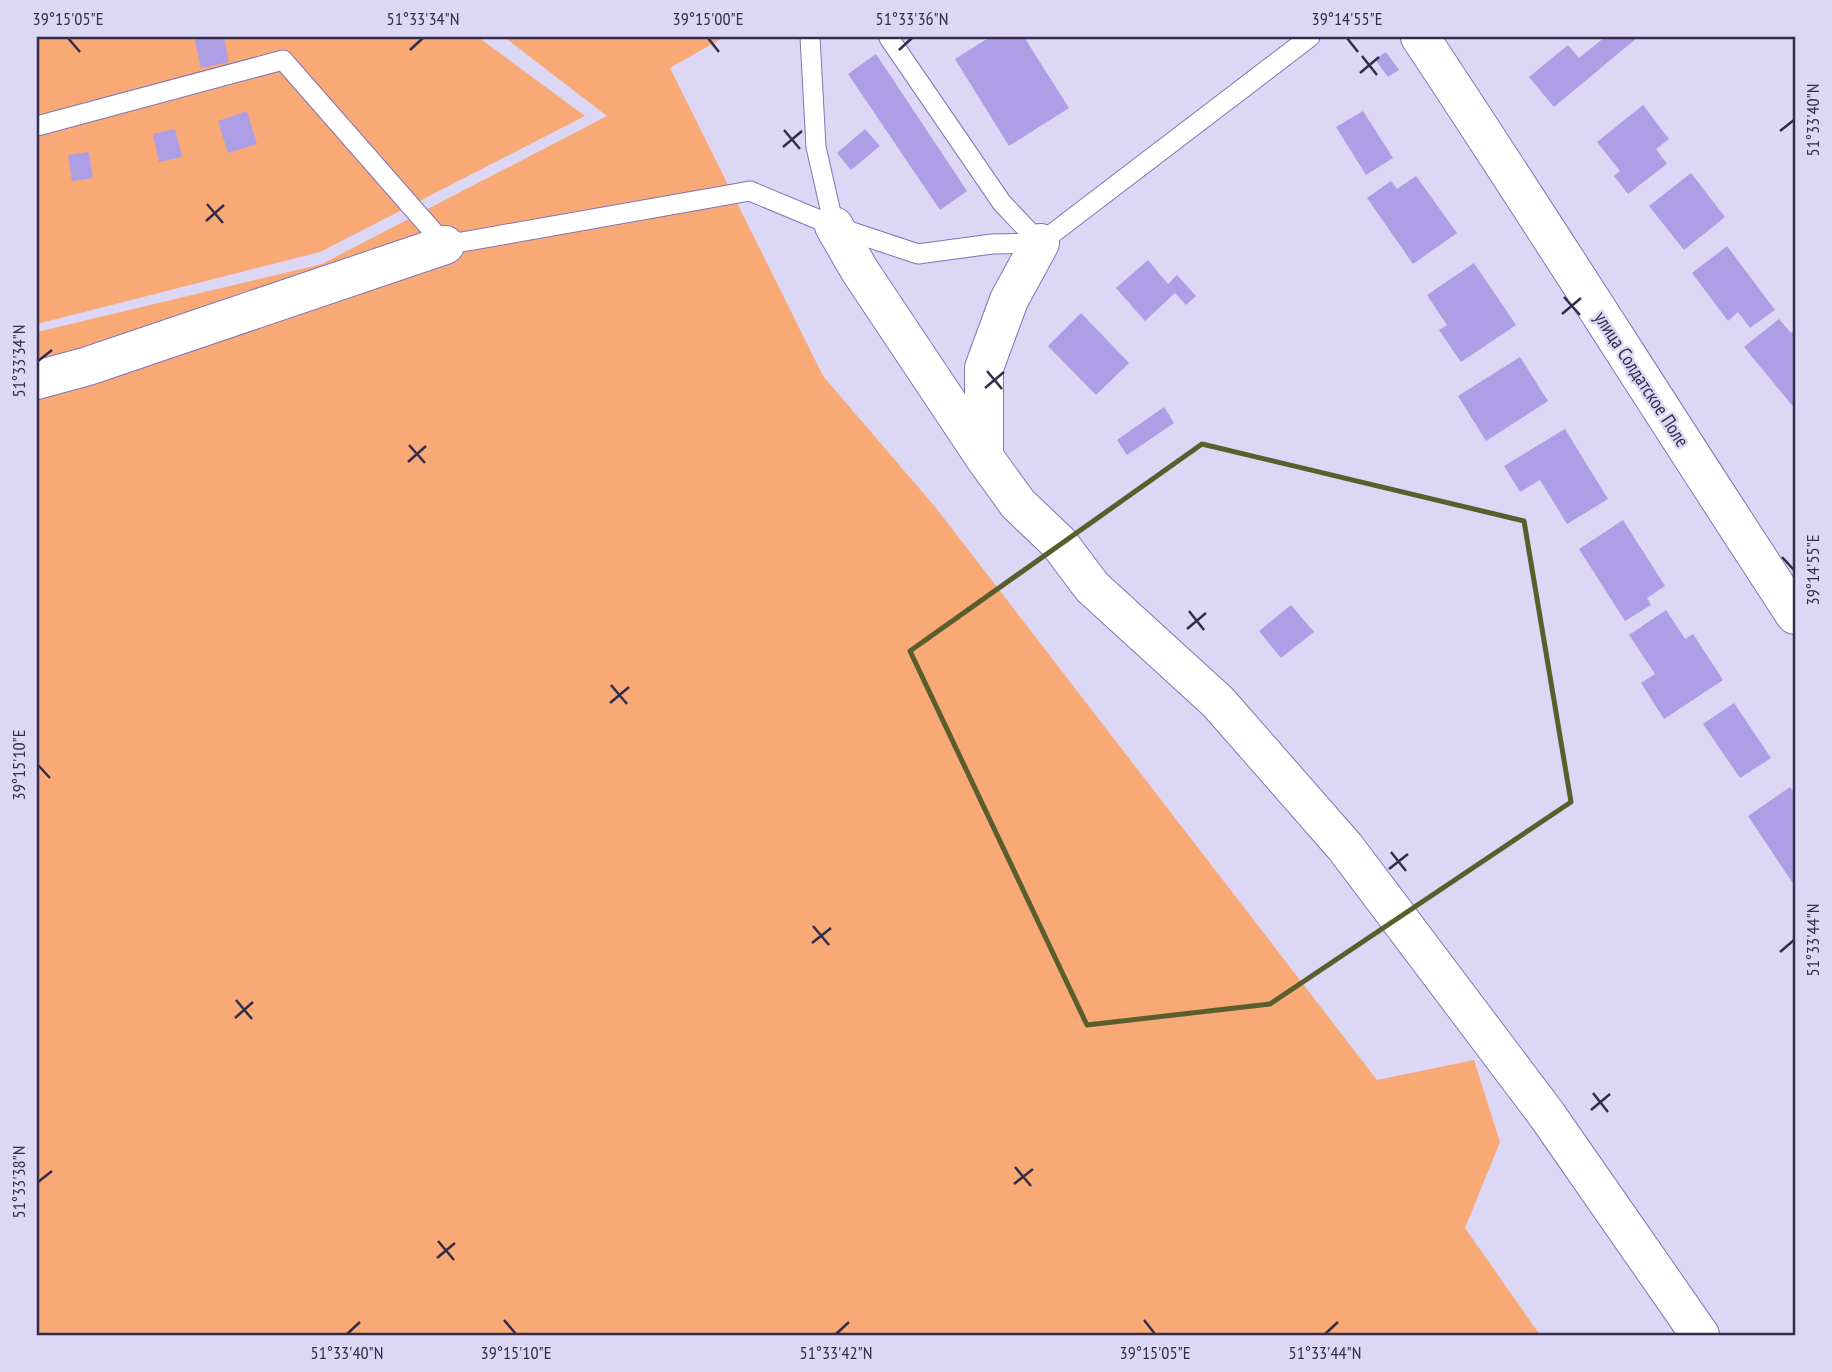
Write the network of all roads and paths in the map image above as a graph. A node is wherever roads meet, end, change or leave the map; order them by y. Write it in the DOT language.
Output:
graph roads {
  1 [pos="810,37"];
  2 [pos="1310,37"];
  3 [pos="1420,37"];
  4 [pos="889,38"];
  5 [pos="37,126"];
  6 [pos="834,226"];
  7 [pos="1040,243"];
  8 [pos="445,245"];
  9 [pos="37,380"];
  10 [pos="984,457"];
  11 [pos="1795,615"];
  12 [pos="1700,1335"];
  1 -- 6 [label="lane"];
  2 -- 7 [label="lane"];
  3 -- 11 [label="street, улица Солдатское Поле"];
  4 -- 7 [label="lane"];
  5 -- 8 [label="lane"];
  6 -- 7 [label="lane"];
  6 -- 8 [label="lane"];
  6 -- 10 [label="street"];
  7 -- 10 [label="street"];
  8 -- 9 [label="street"];
  10 -- 12 [label="street"];
}
